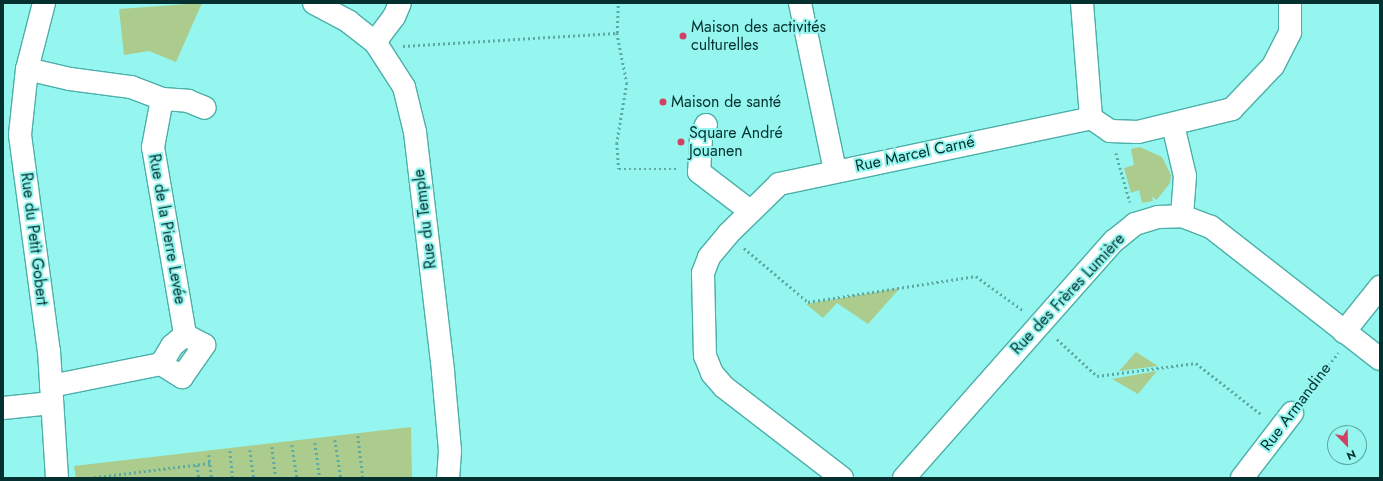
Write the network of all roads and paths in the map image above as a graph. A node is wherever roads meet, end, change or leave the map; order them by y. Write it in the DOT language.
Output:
graph roads {
  1 [pos="44,3"];
  2 [pos="117,3"];
  3 [pos="176,3"];
  4 [pos="314,3"];
  5 [pos="400,3"];
  6 [pos="618,3"];
  7 [pos="800,3"];
  8 [pos="1082,3"];
  9 [pos="1290,3"];
  10 [pos="617,33"];
  11 [pos="377,44"];
  12 [pos="27,69"];
  13 [pos="162,99"];
  14 [pos="205,108"];
  15 [pos="1091,118"];
  16 [pos="1173,125"];
  17 [pos="703,131"];
  18 [pos="1110,131"];
  19 [pos="835,171"];
  20 [pos="684,174"];
  21 [pos="750,211"];
  22 [pos="1182,216"];
  23 [pos="1135,224"];
  24 [pos="728,234"];
  25 [pos="1380,287"];
  26 [pos="1041,324"];
  27 [pos="1347,334"];
  28 [pos="1380,359"];
  29 [pos="52,394"];
  30 [pos="3,408"];
  31 [pos="1286,421"];
  32 [pos="358,436"];
  33 [pos="335,440"];
  34 [pos="315,443"];
  35 [pos="292,445"];
  36 [pos="272,447"];
  37 [pos="250,450"];
  38 [pos="230,451"];
  39 [pos="209,455"];
  40 [pos="210,463"];
  41 [pos="197,465"];
  42 [pos="57,478"];
  43 [pos="89,478"];
  44 [pos="198,478"];
  45 [pos="212,478"];
  46 [pos="233,478"];
  47 [pos="254,478"];
  48 [pos="276,478"];
  49 [pos="297,478"];
  50 [pos="320,478"];
  51 [pos="341,478"];
  52 [pos="363,478"];
  53 [pos="448,478"];
  54 [pos="842,478"];
  55 [pos="904,478"];
  56 [pos="1242,478"];
  1 -- 12 [label="street, Rue du Petit Gobert"];
  2 -- 3 [label="path"];
  4 -- 11 [label="street, Rue du Temple"];
  5 -- 11 [label="street"];
  6 -- 10 [label="path"];
  7 -- 19 [label="street"];
  8 -- 15 [label="street"];
  9 -- 16 [label="street"];
  10 -- 11 [label="path"];
  10 -- 20 [label="path"];
  11 -- 53 [label="street, Rue du Temple"];
  12 -- 13 [label="street"];
  12 -- 29 [label="street, Rue du Petit Gobert"];
  13 -- 14 [label="street"];
  13 -- 29 [label="street, Rue de la Pierre Levée"];
  15 -- 18 [label="street"];
  15 -- 19 [label="street, Rue Marcel Carné"];
  16 -- 18 [label="street"];
  16 -- 22 [label="street"];
  17 -- 21 [label="street"];
  18 -- 23 [label="path"];
  19 -- 21 [label="street, Rue Marcel Carné"];
  21 -- 24 [label="street, Rue Marcel Carné"];
  22 -- 23 [label="street, Rue des Frères Lumière"];
  22 -- 27 [label="street, Rue des Frères Lumière"];
  23 -- 26 [label="street, Rue des Frères Lumière"];
  24 -- 26 [label="path"];
  24 -- 54 [label="street, Rue Marcel Carné"];
  25 -- 27 [label="street"];
  26 -- 31 [label="path"];
  26 -- 55 [label="street, Rue des Frères Lumière"];
  27 -- 28 [label="street, Rue des Frères Lumière"];
  27 -- 31 [label="path, Rue Armandine"];
  29 -- 30 [label="street, Rue de la Pierre Levée"];
  29 -- 42 [label="street, Rue du Petit Gobert"];
  31 -- 56 [label="street, Rue Armandine"];
  32 -- 52 [label="path"];
  33 -- 51 [label="path"];
  34 -- 50 [label="path"];
  35 -- 49 [label="path"];
  36 -- 48 [label="path"];
  37 -- 47 [label="path"];
  38 -- 46 [label="path"];
  39 -- 40 [label="path"];
  40 -- 41 [label="path"];
  40 -- 45 [label="path"];
  41 -- 43 [label="path"];
  41 -- 44 [label="path"];
}
